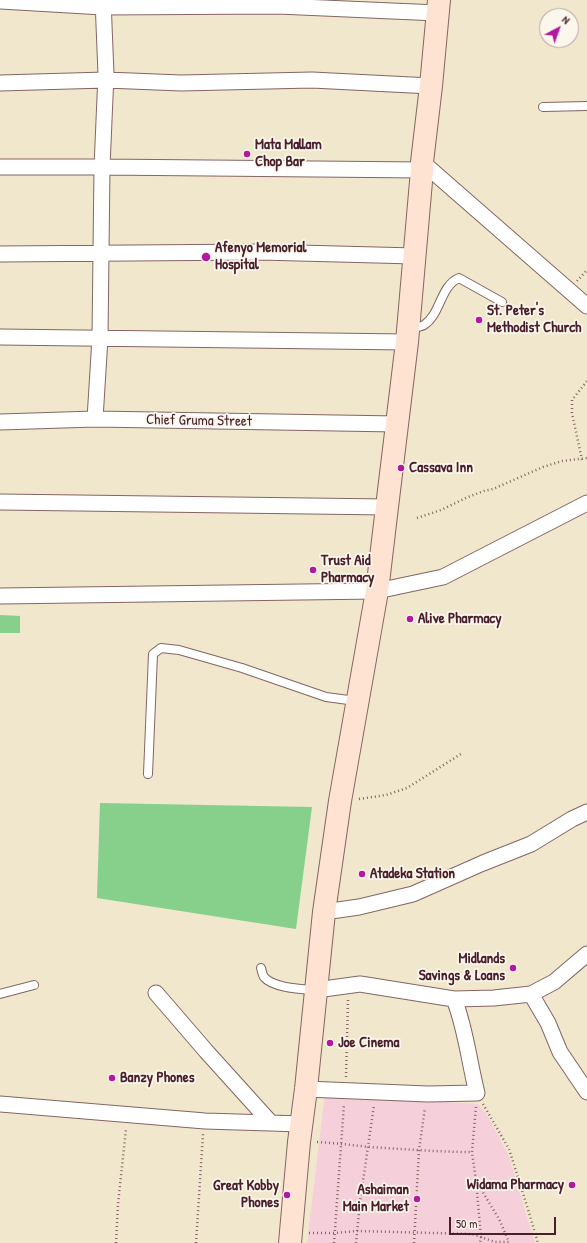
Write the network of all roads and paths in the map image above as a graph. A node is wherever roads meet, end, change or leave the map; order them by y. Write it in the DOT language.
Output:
graph roads {
  1 [pos="0,2"];
  2 [pos="103,3"];
  3 [pos="439,6"];
  4 [pos="106,80"];
  5 [pos="0,83"];
  6 [pos="431,86"];
  7 [pos="587,106"];
  8 [pos="543,107"];
  9 [pos="422,166"];
  10 [pos="0,167"];
  11 [pos="102,167"];
  12 [pos="101,253"];
  13 [pos="0,254"];
  14 [pos="414,256"];
  15 [pos="502,302"];
  16 [pos="587,306"];
  17 [pos="408,336"];
  18 [pos="0,337"];
  19 [pos="100,338"];
  20 [pos="587,381"];
  21 [pos="95,419"];
  22 [pos="0,422"];
  23 [pos="397,424"];
  24 [pos="587,458"];
  25 [pos="582,460"];
  26 [pos="0,502"];
  27 [pos="587,503"];
  28 [pos="387,507"];
  29 [pos="418,518"];
  30 [pos="377,590"];
  31 [pos="0,596"];
  32 [pos="357,701"];
  33 [pos="461,754"];
  34 [pos="148,774"];
  35 [pos="340,801"];
  36 [pos="587,812"];
  37 [pos="324,912"];
  38 [pos="587,954"];
  39 [pos="261,968"];
  40 [pos="34,985"];
  41 [pos="349,986"];
  42 [pos="316,990"];
  43 [pos="0,994"];
  44 [pos="156,994"];
  45 [pos="531,994"];
  46 [pos="454,999"];
  47 [pos="306,1089"];
  48 [pos="345,1090"];
  49 [pos="377,1091"];
  50 [pos="587,1092"];
  51 [pos="477,1093"];
  52 [pos="428,1094"];
  53 [pos="0,1104"];
  54 [pos="128,1114"];
  55 [pos="205,1121"];
  56 [pos="270,1123"];
  57 [pos="300,1133"];
  58 [pos="341,1143"];
  59 [pos="368,1146"];
  60 [pos="419,1150"];
  61 [pos="472,1152"];
  62 [pos="476,1181"];
  63 [pos="357,1231"];
  64 [pos="335,1233"];
  65 [pos="414,1233"];
  66 [pos="481,1237"];
  67 [pos="290,1238"];
  68 [pos="509,1242"];
  69 [pos="116,1243"];
  70 [pos="196,1243"];
  71 [pos="334,1243"];
  72 [pos="356,1243"];
  73 [pos="414,1243"];
  74 [pos="480,1243"];
  75 [pos="538,1243"];
  1 -- 2 [label="street"];
  2 -- 3 [label="street"];
  2 -- 4 [label="street"];
  3 -- 6 [label="main road"];
  4 -- 5 [label="street"];
  4 -- 6 [label="street"];
  4 -- 11 [label="street"];
  6 -- 9 [label="main road"];
  7 -- 8 [label="lane"];
  9 -- 11 [label="street"];
  9 -- 14 [label="main road"];
  9 -- 16 [label="street"];
  10 -- 11 [label="street"];
  11 -- 12 [label="street"];
  12 -- 13 [label="street"];
  12 -- 14 [label="street"];
  12 -- 19 [label="street"];
  14 -- 17 [label="main road"];
  15 -- 17 [label="lane"];
  17 -- 19 [label="street"];
  17 -- 23 [label="main road"];
  18 -- 19 [label="street"];
  19 -- 21 [label="street"];
  20 -- 25 [label="path"];
  21 -- 22 [label="street, Chief Gruma Street"];
  21 -- 23 [label="street, Chief Gruma Street"];
  23 -- 28 [label="main road"];
  24 -- 25 [label="path"];
  25 -- 29 [label="path"];
  26 -- 28 [label="street"];
  27 -- 30 [label="street"];
  28 -- 30 [label="main road"];
  30 -- 31 [label="street"];
  30 -- 32 [label="main road"];
  32 -- 34 [label="lane"];
  32 -- 35 [label="main road"];
  33 -- 35 [label="path"];
  35 -- 37 [label="main road"];
  36 -- 37 [label="street"];
  37 -- 42 [label="main road"];
  38 -- 45 [label="street"];
  39 -- 42 [label="lane"];
  40 -- 43 [label="lane"];
  41 -- 42 [label="street"];
  41 -- 46 [label="street"];
  41 -- 48 [label="path"];
  42 -- 47 [label="main road"];
  44 -- 56 [label="street"];
  45 -- 46 [label="street"];
  45 -- 50 [label="street"];
  46 -- 51 [label="street"];
  47 -- 48 [label="street"];
  47 -- 57 [label="main road"];
  48 -- 49 [label="street"];
  48 -- 58 [label="path"];
  49 -- 52 [label="street"];
  49 -- 59 [label="path"];
  51 -- 52 [label="street"];
  51 -- 61 [label="path"];
  51 -- 75 [label="path"];
  52 -- 60 [label="path"];
  53 -- 54 [label="street"];
  54 -- 55 [label="street"];
  54 -- 69 [label="path"];
  55 -- 56 [label="street"];
  55 -- 70 [label="path"];
  56 -- 57 [label="street"];
  57 -- 58 [label="path"];
  57 -- 67 [label="main road"];
  58 -- 59 [label="path"];
  58 -- 64 [label="path"];
  59 -- 60 [label="path"];
  59 -- 63 [label="path"];
  60 -- 61 [label="path"];
  60 -- 65 [label="path"];
  61 -- 62 [label="path"];
  62 -- 66 [label="path"];
  62 -- 68 [label="path"];
  63 -- 64 [label="path"];
  63 -- 65 [label="path"];
  63 -- 72 [label="path"];
  64 -- 67 [label="path"];
  64 -- 71 [label="path"];
  65 -- 66 [label="path"];
  65 -- 73 [label="path"];
  66 -- 68 [label="path"];
  66 -- 74 [label="path"];
}
